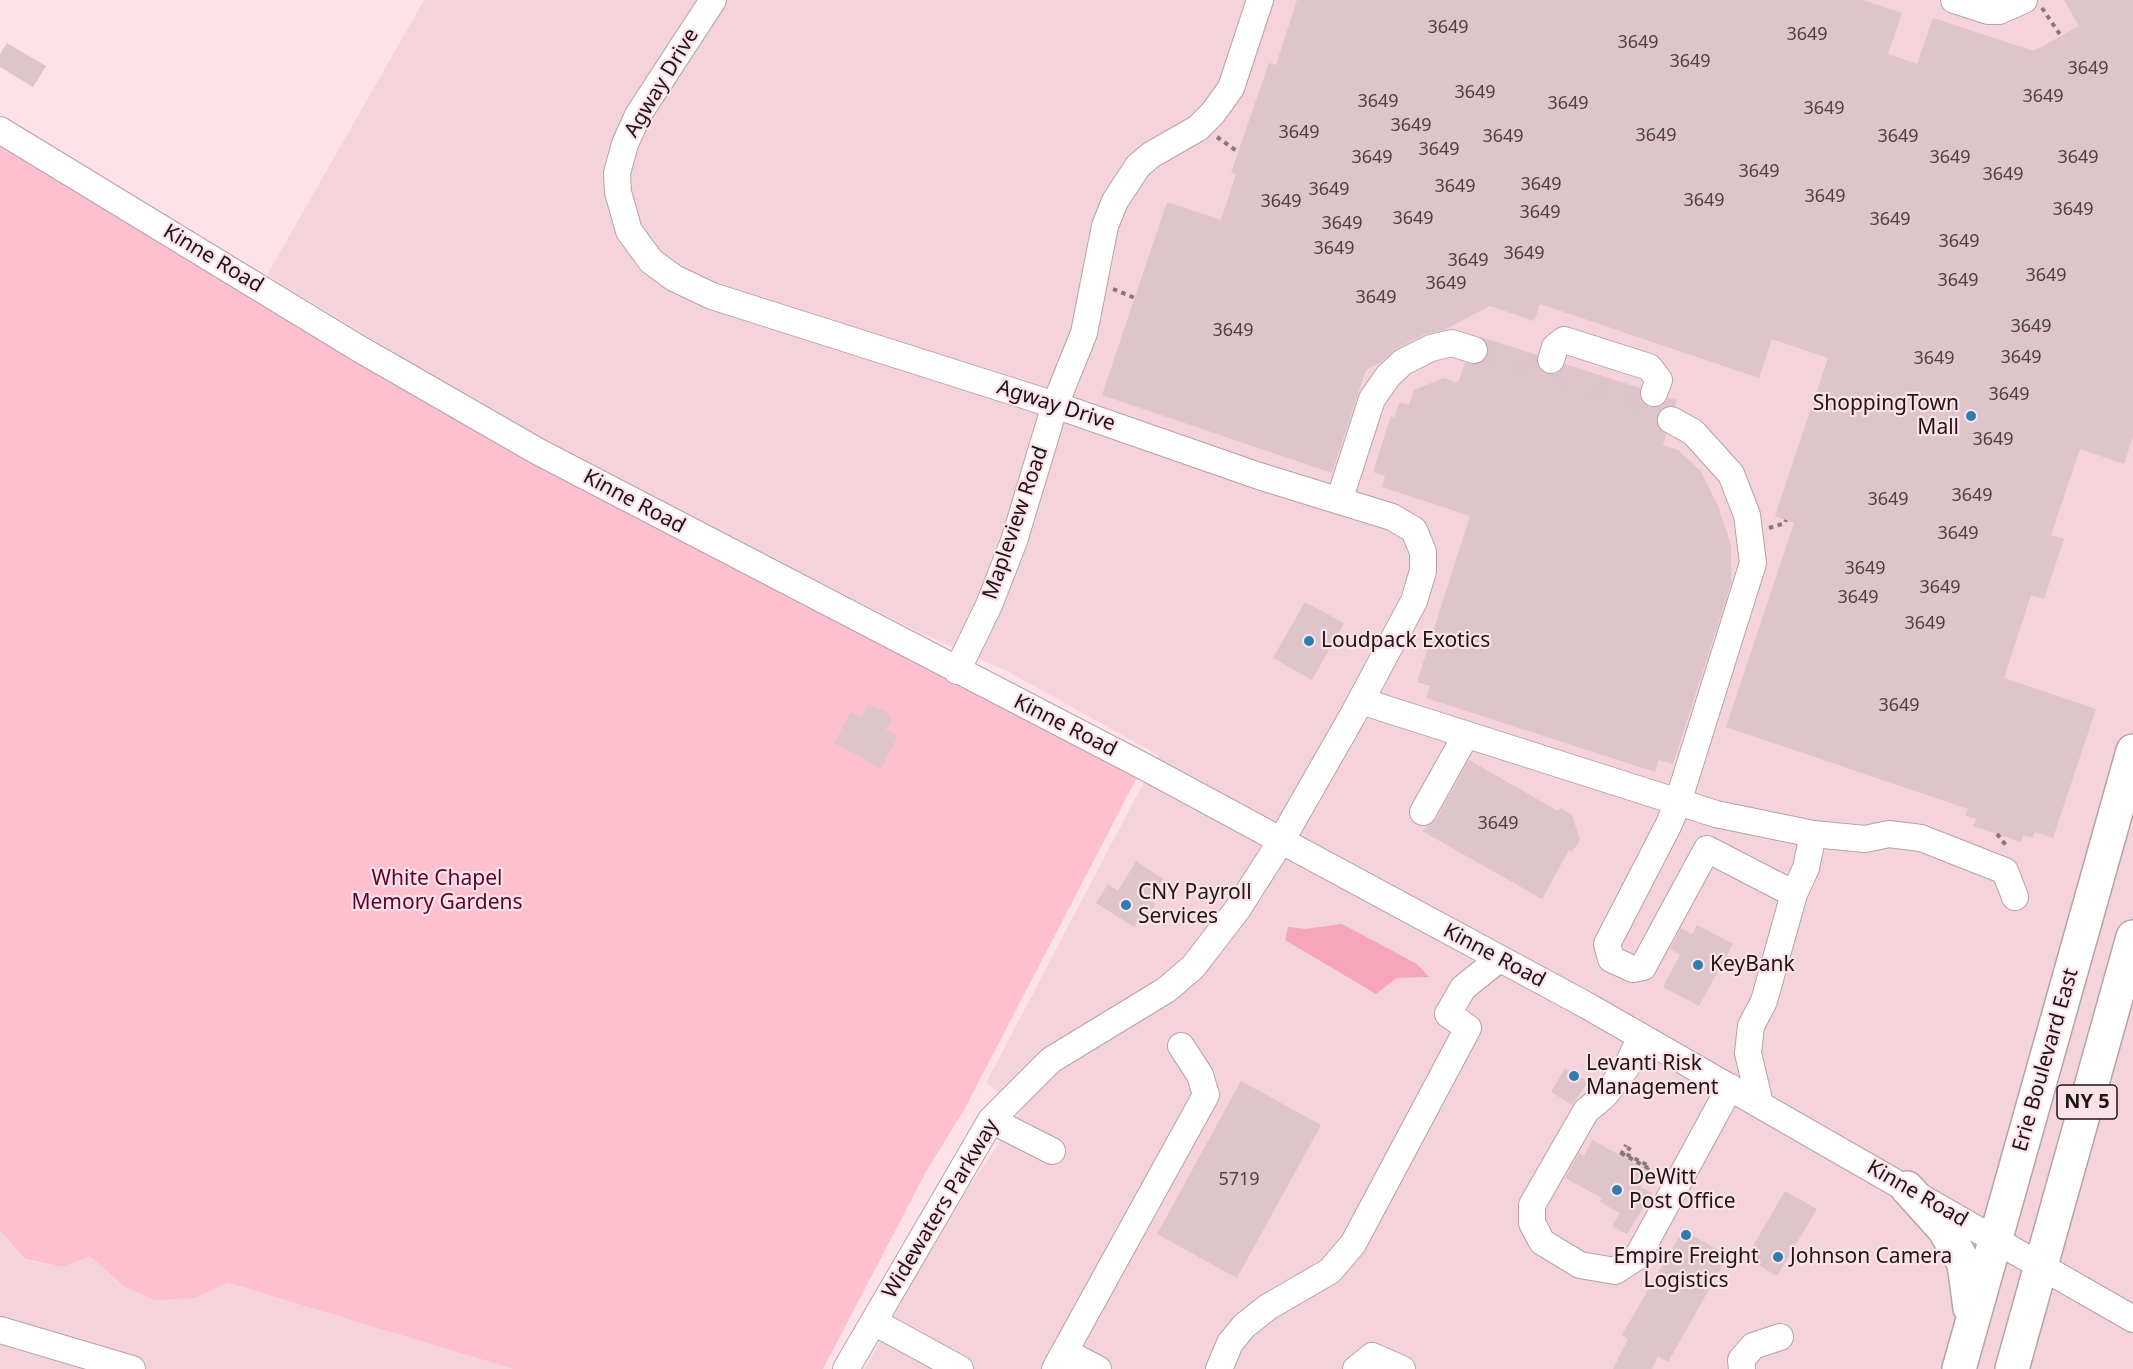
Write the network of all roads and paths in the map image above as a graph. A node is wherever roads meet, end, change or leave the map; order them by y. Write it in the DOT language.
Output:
graph roads {
  1 [pos="713,0"];
  2 [pos="1260,0"];
  3 [pos="1954,0"];
  4 [pos="2024,0"];
  5 [pos="2037,0"];
  6 [pos="2061,36"];
  7 [pos="0,130"];
  8 [pos="1474,350"];
  9 [pos="1551,360"];
  10 [pos="1654,393"];
  11 [pos="1055,405"];
  12 [pos="1671,420"];
  13 [pos="1339,501"];
  14 [pos="957,671"];
  15 [pos="1361,701"];
  16 [pos="1466,735"];
  17 [pos="2133,751"];
  18 [pos="1678,802"];
  19 [pos="1422,812"];
  20 [pos="1813,834"];
  21 [pos="1281,841"];
  22 [pos="1794,894"];
  23 [pos="2015,897"];
  24 [pos="2133,937"];
  25 [pos="1462,939"];
  26 [pos="1499,959"];
  27 [pos="1463,988"];
  28 [pos="1641,1037"];
  29 [pos="1181,1046"];
  30 [pos="1730,1087"];
  31 [pos="1760,1104"];
  32 [pos="991,1120"];
  33 [pos="1052,1150"];
  34 [pos="1621,1154"];
  35 [pos="1907,1188"];
  36 [pos="1995,1239"];
  37 [pos="2042,1267"];
  38 [pos="2133,1319"];
  39 [pos="874,1322"];
  40 [pos="1972,1322"];
  41 [pos="0,1330"];
  42 [pos="1780,1337"];
  43 [pos="1060,1360"];
  44 [pos="132,1369"];
  45 [pos="846,1369"];
  46 [pos="960,1369"];
  47 [pos="1098,1369"];
  48 [pos="1219,1369"];
  49 [pos="1356,1369"];
  50 [pos="1402,1369"];
  51 [pos="1742,1369"];
  52 [pos="1959,1369"];
  53 [pos="2012,1369"];
  1 -- 11 [label="street, Agway Drive"];
  2 -- 11 [label="street, Mapleview Road"];
  3 -- 4 [label="street"];
  5 -- 6 [label="path"];
  7 -- 14 [label="street, Kinne Road"];
  8 -- 13 [label="street"];
  9 -- 10 [label="street"];
  11 -- 13 [label="street, Agway Drive"];
  11 -- 14 [label="street, Mapleview Road"];
  12 -- 18 [label="street"];
  13 -- 15 [label="street, Agway Drive"];
  14 -- 21 [label="street, Kinne Road"];
  15 -- 16 [label="street"];
  15 -- 21 [label="street, Agway Drive"];
  16 -- 18 [label="street"];
  16 -- 19 [label="street"];
  17 -- 36 [label="main road, Erie Boulevard East / NY 5"];
  18 -- 20 [label="street"];
  18 -- 22 [label="street"];
  20 -- 22 [label="street"];
  20 -- 23 [label="street"];
  21 -- 25 [label="street, Kinne Road"];
  21 -- 32 [label="street, Widewaters Parkway"];
  22 -- 31 [label="street"];
  24 -- 37 [label="main road, NY 5"];
  25 -- 26 [label="street, Kinne Road"];
  25 -- 27 [label="street"];
  26 -- 27 [label="street"];
  26 -- 28 [label="street, Kinne Road"];
  27 -- 48 [label="street"];
  28 -- 30 [label="street, Kinne Road"];
  28 -- 30 [label="street"];
  29 -- 43 [label="street"];
  30 -- 31 [label="street, Kinne Road"];
  31 -- 35 [label="street, Kinne Road"];
  32 -- 33 [label="street"];
  32 -- 39 [label="street, Widewaters Parkway"];
  34 -- 34 [label="path"];
  35 -- 36 [label="street, Kinne Road"];
  35 -- 40 [label="main road"];
  36 -- 37 [label="street, Kinne Road"];
  36 -- 40 [label="main road, Erie Boulevard East / NY 5"];
  37 -- 38 [label="street, Kinne Road"];
  37 -- 53 [label="main road, NY 5"];
  39 -- 45 [label="street, Widewaters Parkway"];
  39 -- 46 [label="street"];
  40 -- 52 [label="main road, Erie Boulevard East / NY 5"];
  41 -- 44 [label="street"];
  42 -- 51 [label="street"];
  43 -- 47 [label="street"];
  49 -- 50 [label="street"];
}
